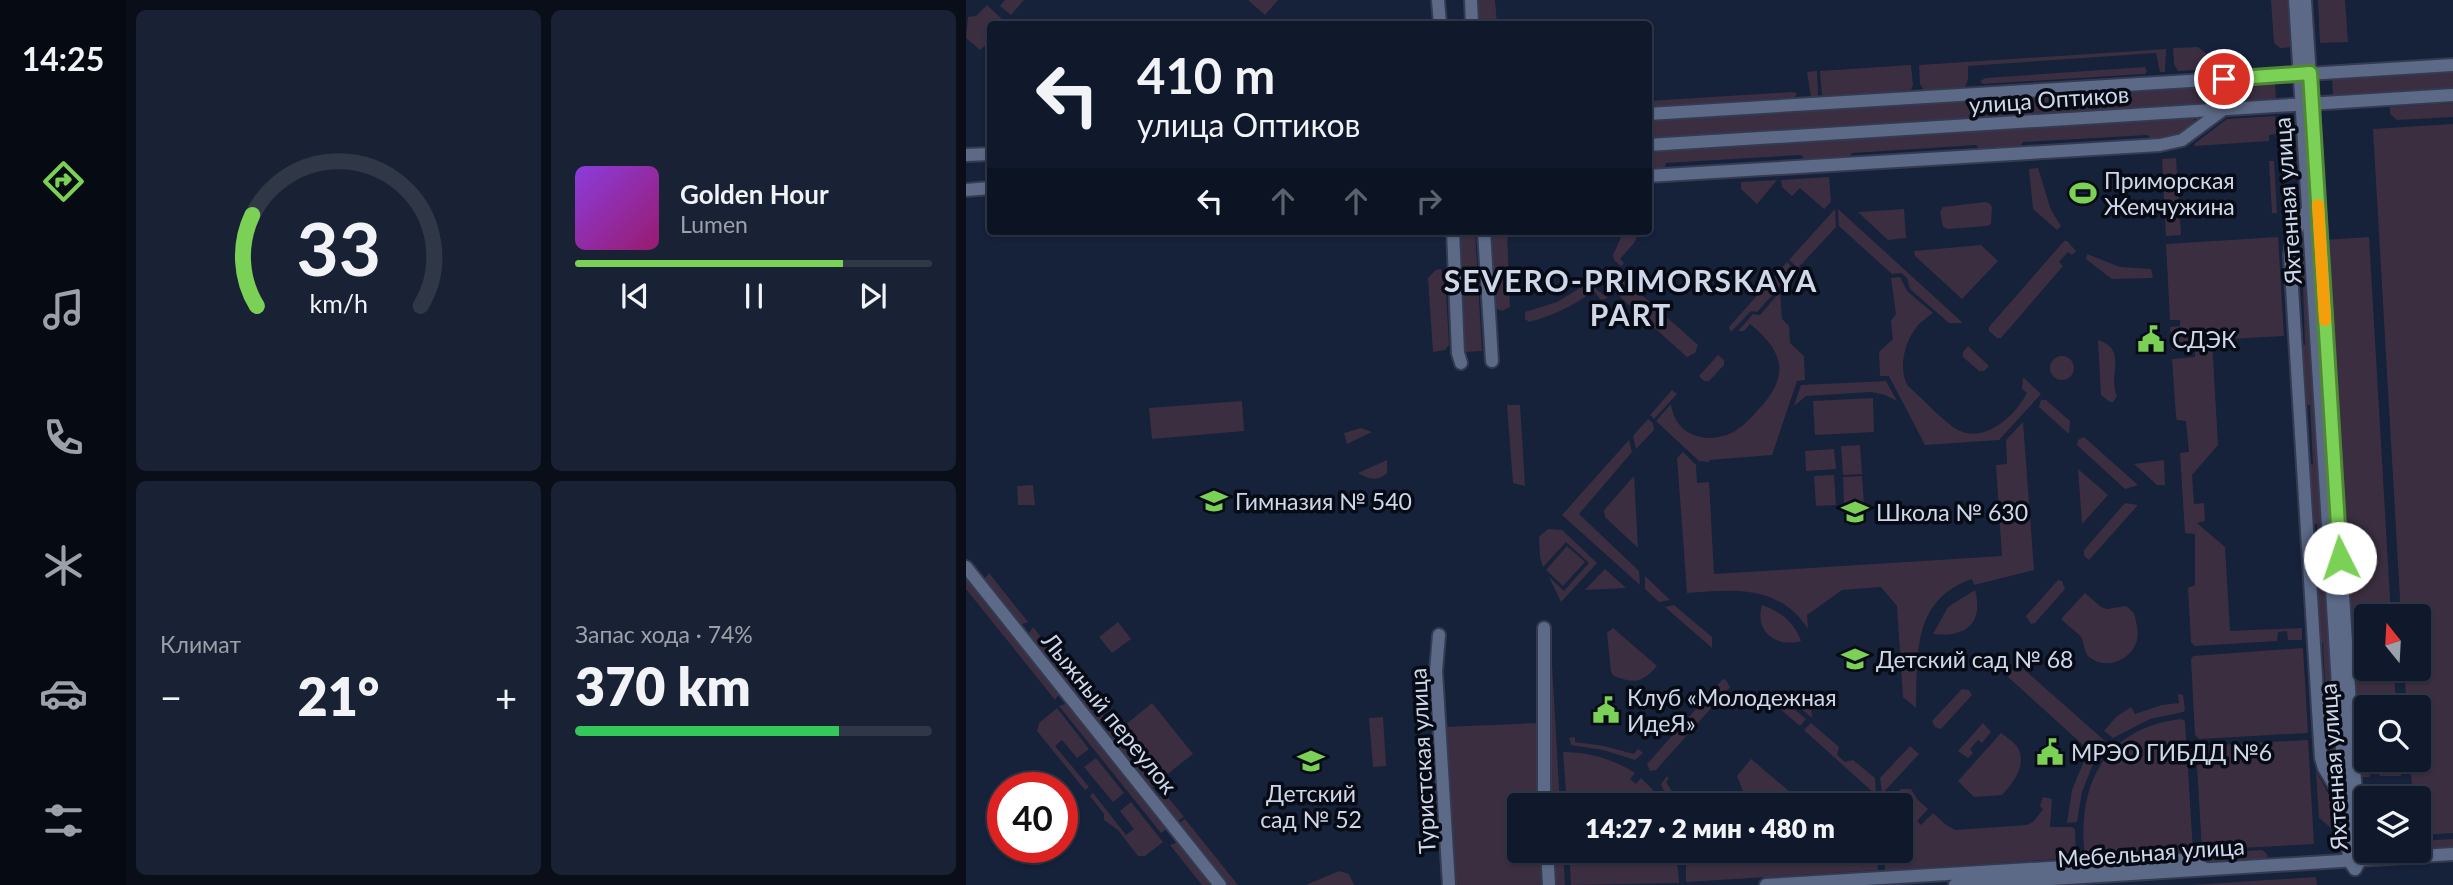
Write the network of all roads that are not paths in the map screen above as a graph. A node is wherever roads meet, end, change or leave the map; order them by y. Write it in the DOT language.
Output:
graph roads {
  1 [pos="1471,0"];
  2 [pos="2295,0"];
  3 [pos="2305,0"];
  4 [pos="1435,3"];
  5 [pos="1439,21"];
  6 [pos="1472,21"];
  7 [pos="2453,65"];
  8 [pos="2305,74"];
  9 [pos="2453,95"];
  10 [pos="2306,104"];
  11 [pos="2225,109"];
  12 [pos="1652,114"];
  13 [pos="1652,145"];
  14 [pos="987,154"];
  15 [pos="966,156"];
  16 [pos="1652,176"];
  17 [pos="987,188"];
  18 [pos="966,190"];
  19 [pos="2308,209"];
  20 [pos="1453,235"];
  21 [pos="1484,235"];
  22 [pos="1492,361"];
  23 [pos="1461,363"];
  24 [pos="966,567"];
  25 [pos="1544,628"];
  26 [pos="1439,635"];
  27 [pos="1544,793"];
  28 [pos="2346,803"];
  29 [pos="2354,848"];
  30 [pos="2453,854"];
  31 [pos="2354,856"];
  32 [pos="2431,856"];
  33 [pos="1548,863"];
  34 [pos="2355,863"];
  35 [pos="2431,863"];
  36 [pos="2453,863"];
  37 [pos="2206,870"];
  38 [pos="1220,885"];
  39 [pos="1449,885"];
  40 [pos="1549,885"];
  41 [pos="1766,885"];
  42 [pos="1955,885"];
  43 [pos="2095,885"];
  1 -- 6 [label="street"];
  2 -- 8 [label="street, Яхтенная улица"];
  3 -- 8 [label="street, Яхтенная улица"];
  4 -- 5 [label="street"];
  7 -- 8 [label="street, улица Оптиков"];
  8 -- 10 [label="street, Яхтенная улица"];
  8 -- 12 [label="street, улица Оптиков"];
  9 -- 10 [label="street, улица Оптиков"];
  10 -- 11 [label="street, улица Оптиков"];
  10 -- 19 [label="street, Яхтенная улица"];
  10 -- 29 [label="street, Яхтенная улица"];
  11 -- 13 [label="street, улица Оптиков"];
  11 -- 16 [label="street"];
  14 -- 15 [label="street"];
  17 -- 18 [label="street"];
  19 -- 28 [label="street, Яхтенная улица"];
  19 -- 28 [label="street"];
  20 -- 23 [label="street"];
  21 -- 22 [label="street"];
  24 -- 38 [label="street, Лыжный переулок"];
  25 -- 27 [label="street"];
  26 -- 39 [label="street, Туристская улица"];
  28 -- 31 [label="street, Яхтенная улица"];
  30 -- 32 [label="street, Мебельная улица"];
  33 -- 40 [label="street"];
  34 -- 37 [label="street, Мебельная улица"];
  34 -- 43 [label="street, Мебельная улица"];
  35 -- 36 [label="street, Мебельная улица"];
  37 -- 41 [label="street"];
  37 -- 42 [label="street, Мебельная улица"];
}
